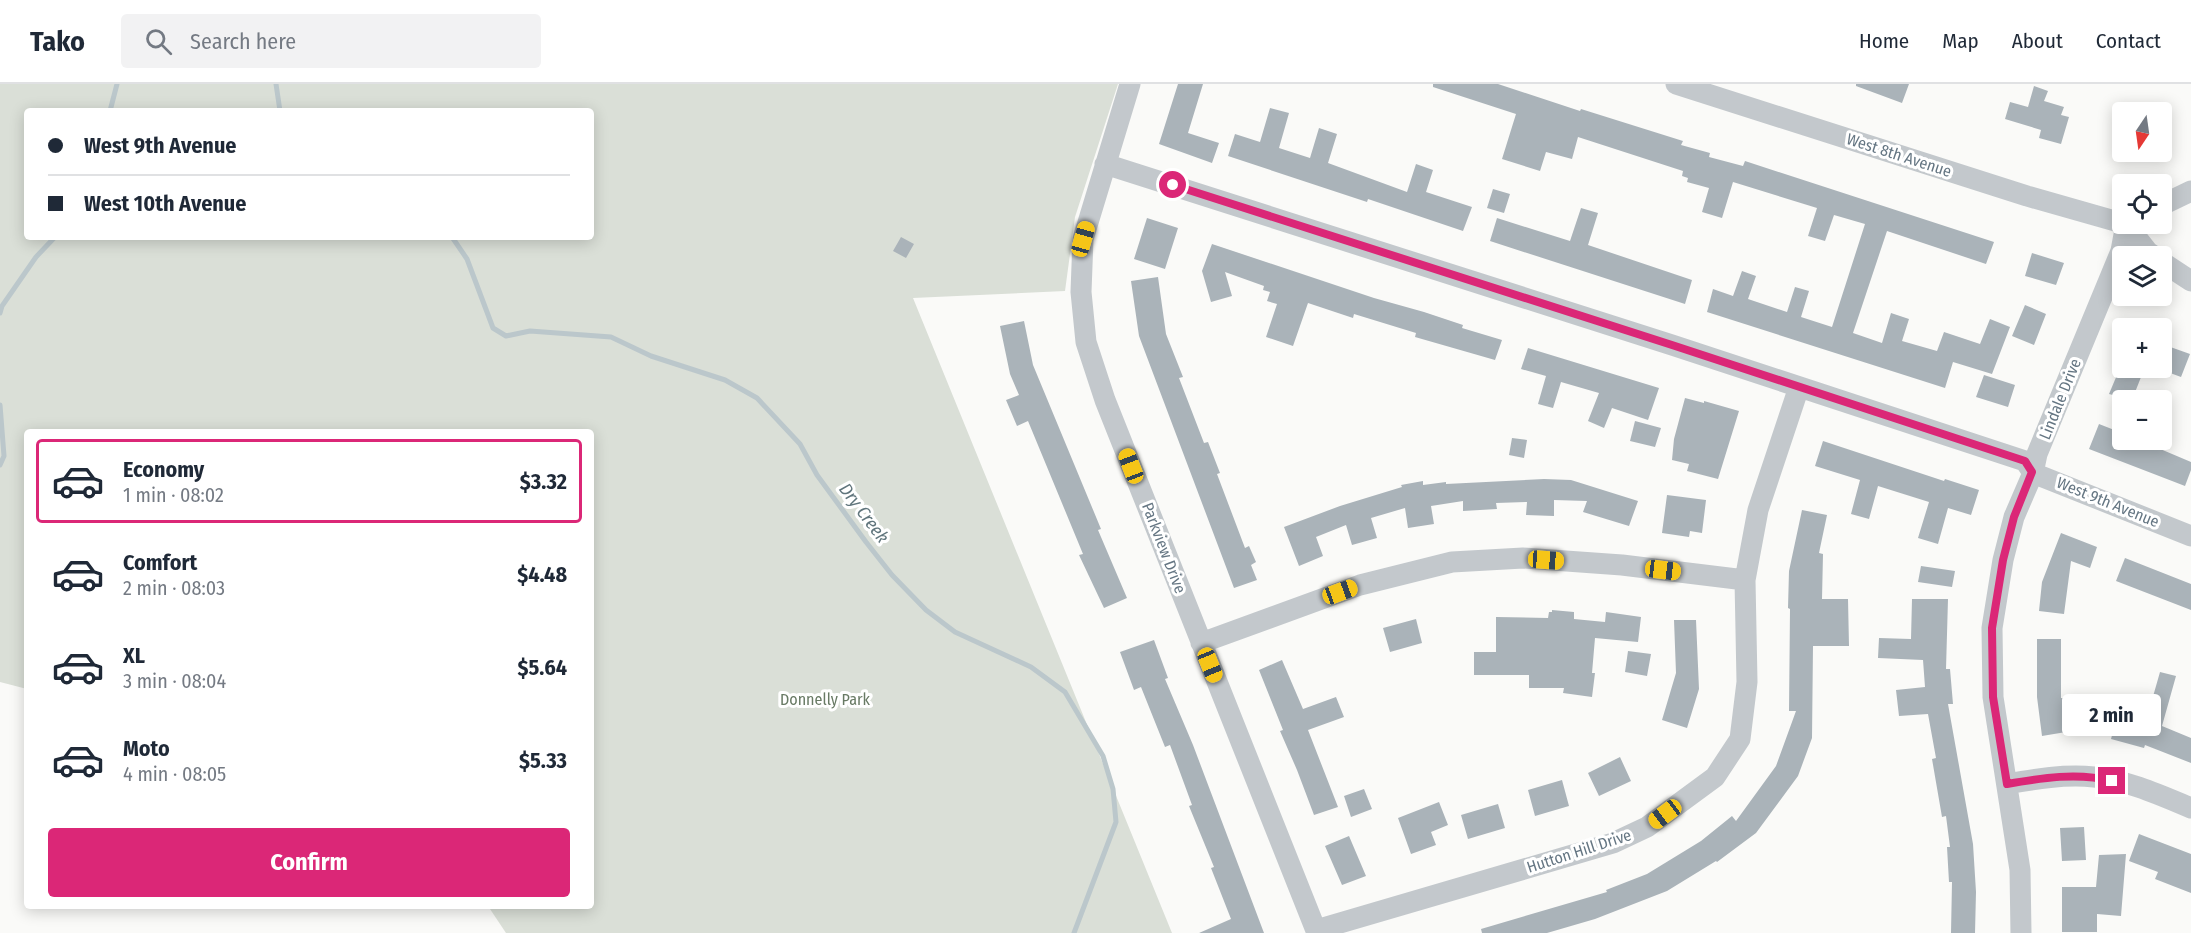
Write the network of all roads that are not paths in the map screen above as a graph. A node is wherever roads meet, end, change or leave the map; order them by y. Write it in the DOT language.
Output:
graph roads {
  1 [pos="1130,84"];
  2 [pos="1676,84"];
  3 [pos="1105,164"];
  4 [pos="2191,191"];
  5 [pos="2172,201"];
  6 [pos="2112,220"];
  7 [pos="2123,234"];
  8 [pos="2133,234"];
  9 [pos="2143,246"];
  10 [pos="2172,268"];
  11 [pos="2191,280"];
  12 [pos="1799,387"];
  13 [pos="2032,472"];
  14 [pos="2191,536"];
  15 [pos="1745,579"];
  16 [pos="1201,643"];
  17 [pos="2007,784"];
  18 [pos="2191,808"];
  19 [pos="1316,931"];
  20 [pos="2021,933"];
  1 -- 3 [label="street, Parkview Drive"];
  2 -- 6 [label="street, West 8th Avenue"];
  3 -- 12 [label="street, West 9th Avenue"];
  3 -- 16 [label="street, Parkview Drive"];
  4 -- 5 [label="street"];
  7 -- 13 [label="street, Lindale Drive"];
  8 -- 9 [label="street"];
  10 -- 11 [label="street"];
  12 -- 13 [label="street, West 9th Avenue"];
  12 -- 15 [label="street, Hutton Hill Drive"];
  13 -- 14 [label="street, West 9th Avenue"];
  13 -- 17 [label="street, Lindale Drive"];
  15 -- 16 [label="street"];
  15 -- 19 [label="street, Hutton Hill Drive"];
  16 -- 19 [label="street, Parkview Drive"];
  17 -- 18 [label="street"];
  17 -- 20 [label="street, Lindale Drive"];
}
